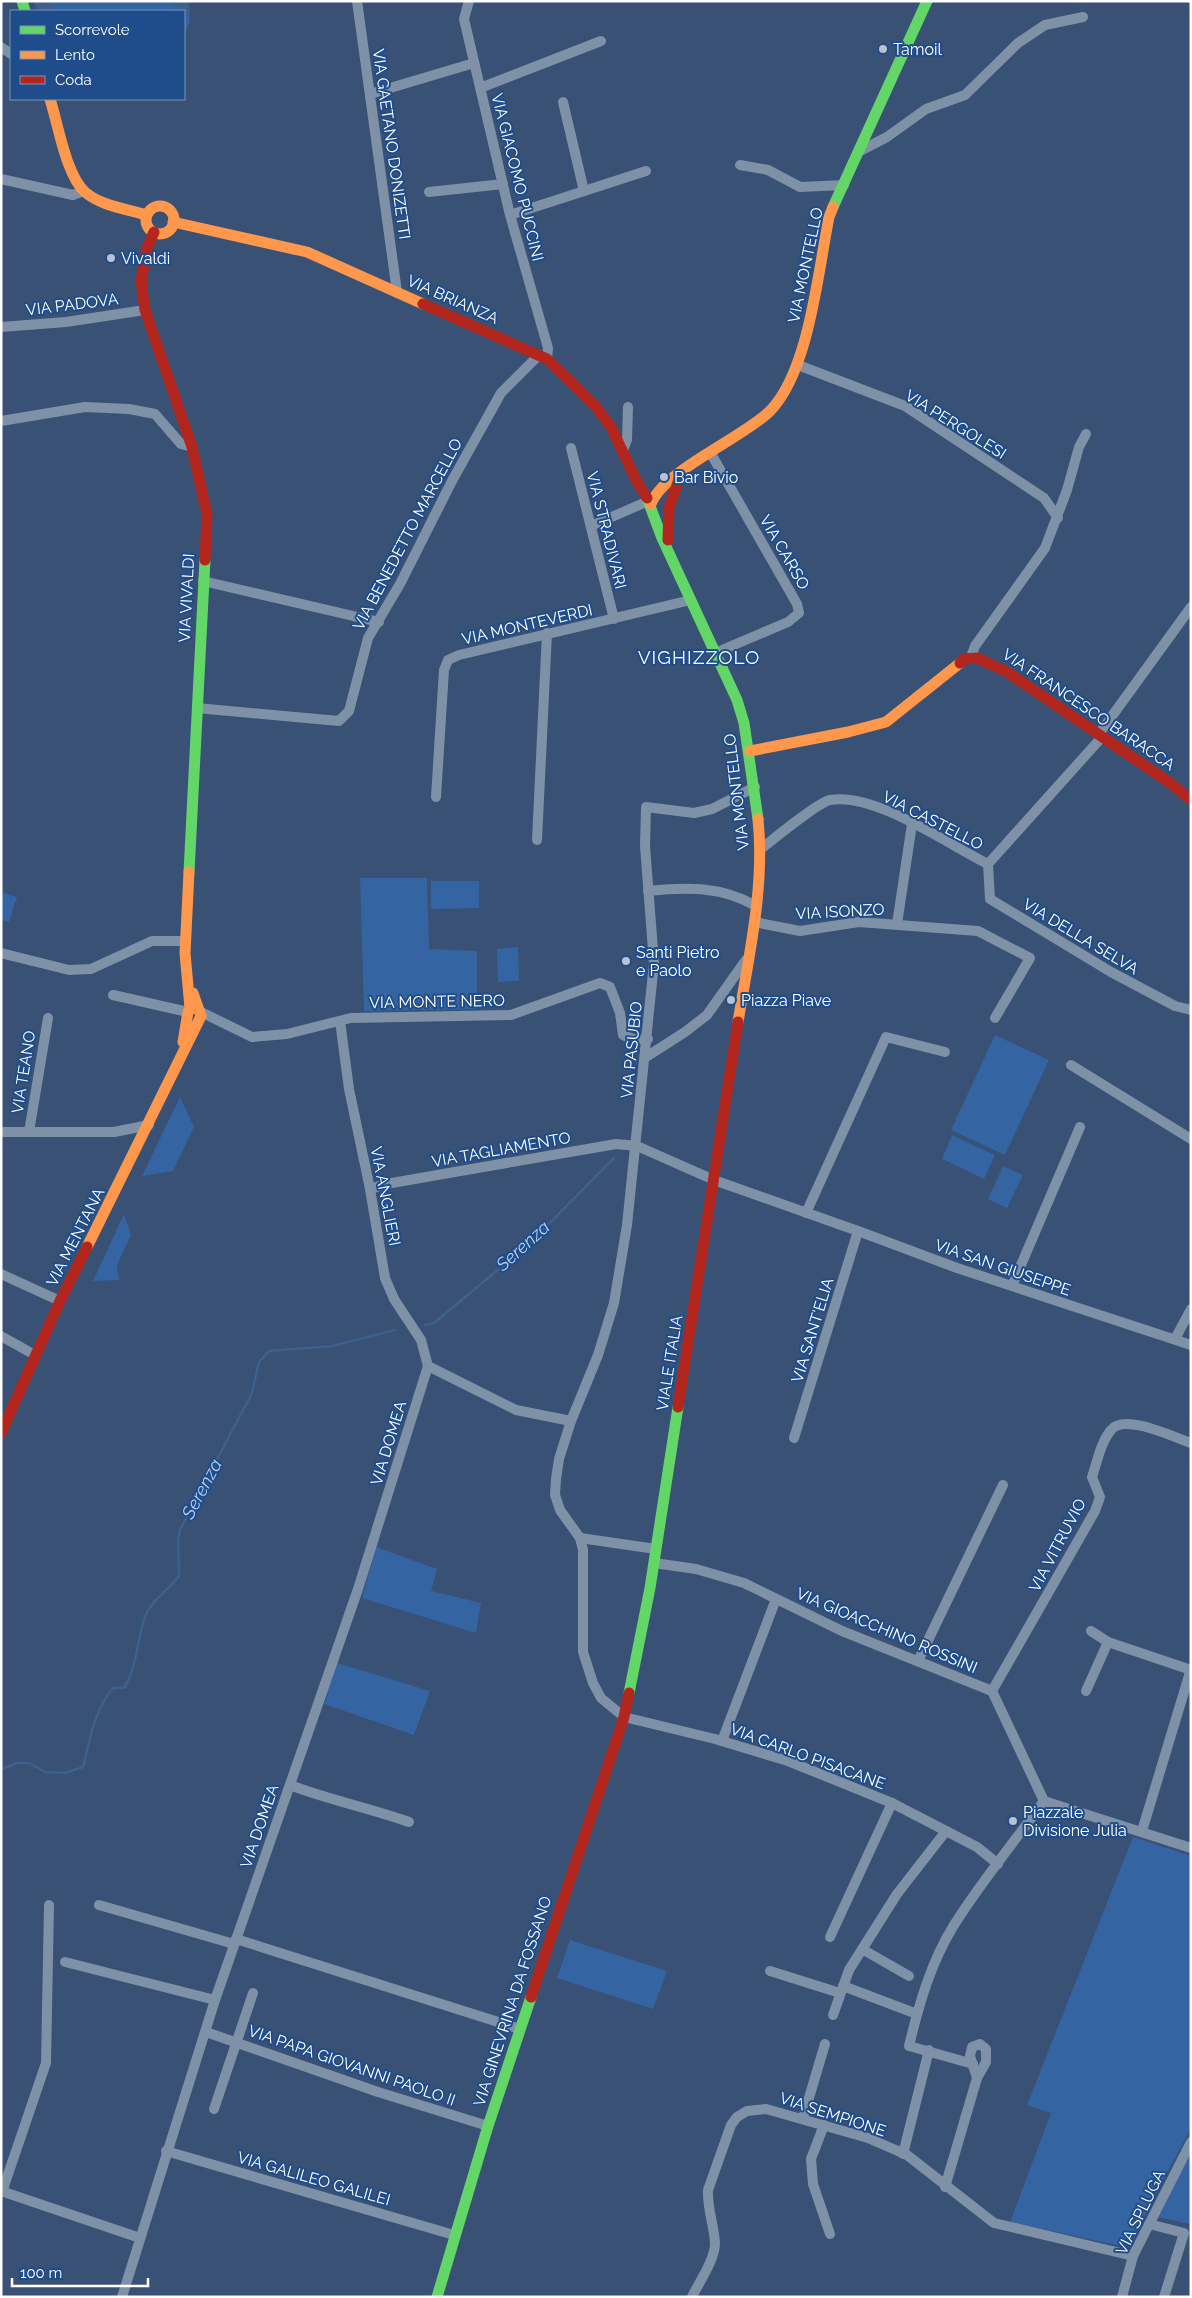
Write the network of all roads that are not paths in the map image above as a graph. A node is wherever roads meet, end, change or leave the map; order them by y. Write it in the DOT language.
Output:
graph roads {
  1 [pos="469,1"];
  2 [pos="926,1"];
  3 [pos="359,2"];
  4 [pos="1083,17"];
  5 [pos="601,41"];
  6 [pos="474,63"];
  7 [pos="480,88"];
  8 [pos="370,94"];
  9 [pos="50,100"];
  10 [pos="563,102"];
  11 [pos="858,152"];
  12 [pos="740,165"];
  13 [pos="646,171"];
  14 [pos="1,179"];
  15 [pos="503,184"];
  16 [pos="844,184"];
  17 [pos="83,191"];
  18 [pos="584,191"];
  19 [pos="429,192"];
  20 [pos="510,214"];
  21 [pos="146,215"];
  22 [pos="174,222"];
  23 [pos="154,232"];
  24 [pos="396,292"];
  25 [pos="145,310"];
  26 [pos="1,327"];
  27 [pos="543,357"];
  28 [pos="798,365"];
  29 [pos="628,407"];
  30 [pos="1,421"];
  31 [pos="1086,434"];
  32 [pos="192,447"];
  33 [pos="571,448"];
  34 [pos="623,450"];
  35 [pos="710,452"];
  36 [pos="684,470"];
  37 [pos="651,502"];
  38 [pos="669,505"];
  39 [pos="1058,518"];
  40 [pos="591,526"];
  41 [pos="670,553"];
  42 [pos="203,581"];
  43 [pos="691,600"];
  44 [pos="1191,607"];
  45 [pos="614,619"];
  46 [pos="378,622"];
  47 [pos="547,633"];
  48 [pos="715,652"];
  49 [pos="971,657"];
  50 [pos="197,708"];
  51 [pos="1100,735"];
  52 [pos="750,751"];
  53 [pos="755,788"];
  54 [pos="436,797"];
  55 [pos="1191,800"];
  56 [pos="912,824"];
  57 [pos="536,840"];
  58 [pos="761,849"];
  59 [pos="988,864"];
  60 [pos="648,890"];
  61 [pos="756,906"];
  62 [pos="754,922"];
  63 [pos="897,924"];
  64 [pos="185,941"];
  65 [pos="1,953"];
  66 [pos="748,956"];
  67 [pos="113,995"];
  68 [pos="1191,1010"];
  69 [pos="195,1014"];
  70 [pos="48,1018"];
  71 [pos="995,1018"];
  72 [pos="340,1022"];
  73 [pos="648,1039"];
  74 [pos="945,1052"];
  75 [pos="646,1057"];
  76 [pos="1071,1065"];
  77 [pos="149,1125"];
  78 [pos="1080,1127"];
  79 [pos="1,1132"];
  80 [pos="29,1132"];
  81 [pos="1191,1139"];
  82 [pos="637,1146"];
  83 [pos="714,1180"];
  84 [pos="370,1189"];
  85 [pos="806,1213"];
  86 [pos="858,1230"];
  87 [pos="1,1274"];
  88 [pos="1012,1286"];
  89 [pos="60,1301"];
  90 [pos="1191,1309"];
  91 [pos="1,1336"];
  92 [pos="1175,1339"];
  93 [pos="1191,1345"];
  94 [pos="35,1355"];
  95 [pos="428,1366"];
  96 [pos="12,1407"];
  97 [pos="1,1414"];
  98 [pos="571,1421"];
  99 [pos="1,1433"];
  100 [pos="794,1438"];
  101 [pos="1191,1443"];
  102 [pos="1003,1485"];
  103 [pos="580,1538"];
  104 [pos="656,1549"];
  105 [pos="654,1563"];
  106 [pos="776,1599"];
  107 [pos="1091,1631"];
  108 [pos="1108,1642"];
  109 [pos="918,1660"];
  110 [pos="1191,1669"];
  111 [pos="992,1691"];
  112 [pos="1086,1691"];
  113 [pos="624,1717"];
  114 [pos="722,1741"];
  115 [pos="290,1785"];
  116 [pos="1044,1801"];
  117 [pos="892,1803"];
  118 [pos="409,1822"];
  119 [pos="946,1831"];
  120 [pos="1142,1831"];
  121 [pos="1191,1848"];
  122 [pos="998,1864"];
  123 [pos="50,1905"];
  124 [pos="99,1905"];
  125 [pos="830,1937"];
  126 [pos="235,1942"];
  127 [pos="862,1948"];
  128 [pos="66,1962"];
  129 [pos="770,1971"];
  130 [pos="910,1976"];
  131 [pos="842,1989"];
  132 [pos="253,1993"];
  133 [pos="216,2000"];
  134 [pos="917,2014"];
  135 [pos="832,2015"];
  136 [pos="520,2030"];
  137 [pos="206,2032"];
  138 [pos="235,2042"];
  139 [pos="826,2044"];
  140 [pos="928,2050"];
  141 [pos="973,2064"];
  142 [pos="977,2078"];
  143 [pos="214,2109"];
  144 [pos="803,2118"];
  145 [pos="824,2125"];
  146 [pos="488,2126"];
  147 [pos="1191,2142"];
  148 [pos="166,2151"];
  149 [pos="903,2154"];
  150 [pos="946,2187"];
  151 [pos="2,2192"];
  152 [pos="1149,2224"];
  153 [pos="830,2234"];
  154 [pos="454,2235"];
  155 [pos="140,2238"];
  156 [pos="1133,2256"];
  157 [pos="122,2297"];
  158 [pos="437,2297"];
  159 [pos="692,2297"];
  160 [pos="1122,2297"];
  161 [pos="1164,2297"];
  1 -- 6 [label="street, VIA GIACOMO PUCCINI"];
  2 -- 11 [label="street, VIA MONTELLO"];
  3 -- 8 [label="street, VIA GAETANO DONIZETTI"];
  4 -- 11 [label="street"];
  5 -- 7 [label="street"];
  6 -- 7 [label="street, VIA GIACOMO PUCCINI"];
  6 -- 8 [label="street"];
  7 -- 15 [label="street, VIA GIACOMO PUCCINI"];
  8 -- 24 [label="street, VIA GAETANO DONIZETTI"];
  9 -- 17 [label="street"];
  10 -- 18 [label="street"];
  11 -- 16 [label="street, VIA MONTELLO"];
  12 -- 16 [label="street"];
  13 -- 18 [label="street"];
  14 -- 17 [label="street"];
  15 -- 19 [label="street"];
  15 -- 20 [label="street, VIA GIACOMO PUCCINI"];
  16 -- 28 [label="street, VIA MONTELLO"];
  17 -- 21 [label="street"];
  18 -- 20 [label="street"];
  20 -- 27 [label="street, VIA GIACOMO PUCCINI"];
  21 -- 22 [label="street"];
  21 -- 23 [label="street"];
  22 -- 23 [label="street"];
  22 -- 24 [label="street, VIA BRIANZA"];
  23 -- 25 [label="street, VIA VIVALDI"];
  24 -- 27 [label="street, VIA BRIANZA"];
  25 -- 26 [label="street, VIA PADOVA"];
  25 -- 32 [label="street, VIA VIVALDI"];
  27 -- 34 [label="street, VIA BRIANZA"];
  27 -- 46 [label="street, VIA BENEDETTO MARCELLO"];
  28 -- 35 [label="street, VIA MONTELLO"];
  28 -- 39 [label="street, VIA PERGOLESI"];
  29 -- 34 [label="street"];
  30 -- 32 [label="street"];
  31 -- 39 [label="street"];
  32 -- 42 [label="street, VIA VIVALDI"];
  33 -- 40 [label="street, VIA STRADIVARI"];
  34 -- 37 [label="street, VIA BRIANZA"];
  35 -- 36 [label="street, VIA MONTELLO"];
  35 -- 48 [label="street, VIA CARSO"];
  36 -- 37 [label="street, VIA MONTELLO"];
  36 -- 38 [label="street, VIA MONTELLO"];
  37 -- 38 [label="street"];
  37 -- 38 [label="street"];
  37 -- 40 [label="street"];
  37 -- 41 [label="street, VIA MONTELLO"];
  38 -- 41 [label="street, VIA MONTELLO"];
  39 -- 49 [label="street"];
  40 -- 45 [label="street, VIA STRADIVARI"];
  41 -- 43 [label="street, VIA MONTELLO"];
  42 -- 46 [label="street"];
  42 -- 50 [label="street, VIA VIVALDI"];
  43 -- 45 [label="street, VIA MONTEVERDI"];
  43 -- 48 [label="street, VIA MONTELLO"];
  44 -- 51 [label="street"];
  45 -- 47 [label="street, VIA MONTEVERDI"];
  46 -- 50 [label="street, VIA BENEDETTO MARCELLO"];
  47 -- 54 [label="street, VIA MONTEVERDI"];
  47 -- 57 [label="street"];
  48 -- 52 [label="street, VIA MONTELLO"];
  49 -- 51 [label="street, VIA FRANCESCO BARACCA"];
  49 -- 52 [label="street"];
  50 -- 64 [label="street, VIA VIVALDI"];
  51 -- 55 [label="street, VIA FRANCESCO BARACCA"];
  51 -- 59 [label="street"];
  52 -- 53 [label="street, VIA MONTELLO"];
  53 -- 58 [label="street, VIA MONTELLO"];
  53 -- 60 [label="street, VIA PASUBIO"];
  56 -- 58 [label="street, VIA CASTELLO"];
  56 -- 59 [label="street, VIA CASTELLO"];
  56 -- 63 [label="street, VIA ISONZO"];
  58 -- 61 [label="street, VIA MONTELLO"];
  59 -- 68 [label="street, VIA DELLA SELVA"];
  60 -- 61 [label="street"];
  60 -- 73 [label="street, VIA PASUBIO"];
  61 -- 62 [label="street, VIA MONTELLO"];
  62 -- 63 [label="street, VIA ISONZO"];
  62 -- 66 [label="street"];
  63 -- 71 [label="street, VIA ISONZO"];
  64 -- 65 [label="street"];
  64 -- 69 [label="street, VIA VIVALDI"];
  66 -- 75 [label="street"];
  66 -- 83 [label="street, VIALE ITALIA"];
  67 -- 69 [label="street, VIA MONTE NERO"];
  69 -- 72 [label="street, VIA MONTE NERO"];
  69 -- 77 [label="street, VIA MENTANA"];
  70 -- 80 [label="street, VIA TEANO"];
  72 -- 73 [label="street, VIA MONTE NERO"];
  72 -- 84 [label="street, VIA ANGLIERI"];
  73 -- 75 [label="street, VIA PASUBIO"];
  74 -- 85 [label="street"];
  75 -- 82 [label="street, VIA PASUBIO"];
  76 -- 81 [label="street"];
  77 -- 80 [label="street"];
  77 -- 89 [label="street, VIA MENTANA"];
  78 -- 88 [label="street"];
  79 -- 80 [label="street"];
  82 -- 83 [label="street, VIA SAN GIUSEPPE"];
  82 -- 84 [label="street, VIA TAGLIAMENTO"];
  82 -- 98 [label="street, VIA PASUBIO"];
  83 -- 85 [label="street, VIA SAN GIUSEPPE"];
  83 -- 104 [label="street, VIALE ITALIA"];
  84 -- 95 [label="street, VIA ANGLIERI"];
  85 -- 86 [label="street, VIA SAN GIUSEPPE"];
  86 -- 88 [label="street, VIA SAN GIUSEPPE"];
  86 -- 100 [label="street, VIA SANT'ELIA"];
  87 -- 89 [label="street"];
  88 -- 92 [label="street, VIA SAN GIUSEPPE"];
  89 -- 94 [label="street, VIA MENTANA"];
  90 -- 92 [label="street"];
  91 -- 94 [label="street"];
  92 -- 93 [label="street, VIA SAN GIUSEPPE"];
  94 -- 96 [label="street, VIA MENTANA"];
  95 -- 98 [label="street"];
  95 -- 115 [label="street, VIA DOMEA"];
  96 -- 97 [label="street"];
  96 -- 99 [label="street, VIA MENTANA"];
  98 -- 103 [label="street, VIA PASUBIO"];
  101 -- 111 [label="street, VIA VITRUVIO"];
  102 -- 109 [label="street"];
  103 -- 104 [label="street"];
  103 -- 113 [label="street"];
  104 -- 105 [label="street, VIALE ITALIA"];
  105 -- 106 [label="street, VIA GIOACCHINO ROSSINI"];
  105 -- 113 [label="street, VIALE ITALIA"];
  106 -- 109 [label="street, VIA GIOACCHINO ROSSINI"];
  106 -- 114 [label="street"];
  107 -- 108 [label="street"];
  108 -- 110 [label="street"];
  108 -- 112 [label="street"];
  109 -- 111 [label="street, VIA GIOACCHINO ROSSINI"];
  110 -- 120 [label="street"];
  111 -- 116 [label="street, VIA GIOACCHINO ROSSINI"];
  113 -- 114 [label="street, VIA CARLO PISACANE"];
  113 -- 136 [label="street, VIA GINEVRINA DA FOSSANO"];
  114 -- 117 [label="street, VIA CARLO PISACANE"];
  115 -- 118 [label="street"];
  115 -- 126 [label="street, VIA DOMEA"];
  116 -- 120 [label="street"];
  116 -- 122 [label="street"];
  117 -- 119 [label="street, VIA CARLO PISACANE"];
  117 -- 125 [label="street"];
  119 -- 122 [label="street, VIA CARLO PISACANE"];
  119 -- 127 [label="street"];
  120 -- 121 [label="street"];
  122 -- 134 [label="street"];
  123 -- 151 [label="street"];
  124 -- 126 [label="street"];
  126 -- 133 [label="street, VIA DOMEA"];
  126 -- 136 [label="street"];
  127 -- 130 [label="street"];
  127 -- 131 [label="street"];
  128 -- 133 [label="street"];
  129 -- 131 [label="street"];
  131 -- 134 [label="street"];
  131 -- 135 [label="street"];
  132 -- 138 [label="street"];
  133 -- 137 [label="street, VIA DOMEA"];
  134 -- 140 [label="street"];
  136 -- 146 [label="street, VIA GINEVRINA DA FOSSANO"];
  137 -- 138 [label="street, VIA PAPA GIOVANNI PAOLO II"];
  137 -- 148 [label="street, VIA DOMEA"];
  138 -- 143 [label="street"];
  138 -- 146 [label="street, VIA PAPA GIOVANNI PAOLO II"];
  139 -- 144 [label="street"];
  140 -- 141 [label="street"];
  140 -- 149 [label="street, VIA SEMPIONE"];
  141 -- 142 [label="street"];
  141 -- 142 [label="street"];
  142 -- 150 [label="street"];
  144 -- 145 [label="street, VIA SEMPIONE"];
  144 -- 159 [label="street, VIA SEMPIONE"];
  145 -- 149 [label="street, VIA SEMPIONE"];
  145 -- 153 [label="street"];
  146 -- 154 [label="street, VIA GINEVRINA DA FOSSANO"];
  147 -- 152 [label="street, VIA SPLUGA"];
  148 -- 154 [label="street, VIA GALILEO GALILEI"];
  148 -- 155 [label="street, VIA DOMEA"];
  149 -- 150 [label="street, VIA SEMPIONE"];
  150 -- 156 [label="street, VIA SEMPIONE"];
  151 -- 155 [label="street"];
  152 -- 156 [label="street, VIA SPLUGA"];
  152 -- 161 [label="street"];
  154 -- 158 [label="street, VIA GINEVRINA DA FOSSANO"];
  155 -- 157 [label="street, VIA DOMEA"];
  156 -- 160 [label="street, VIA SPLUGA"];
}
